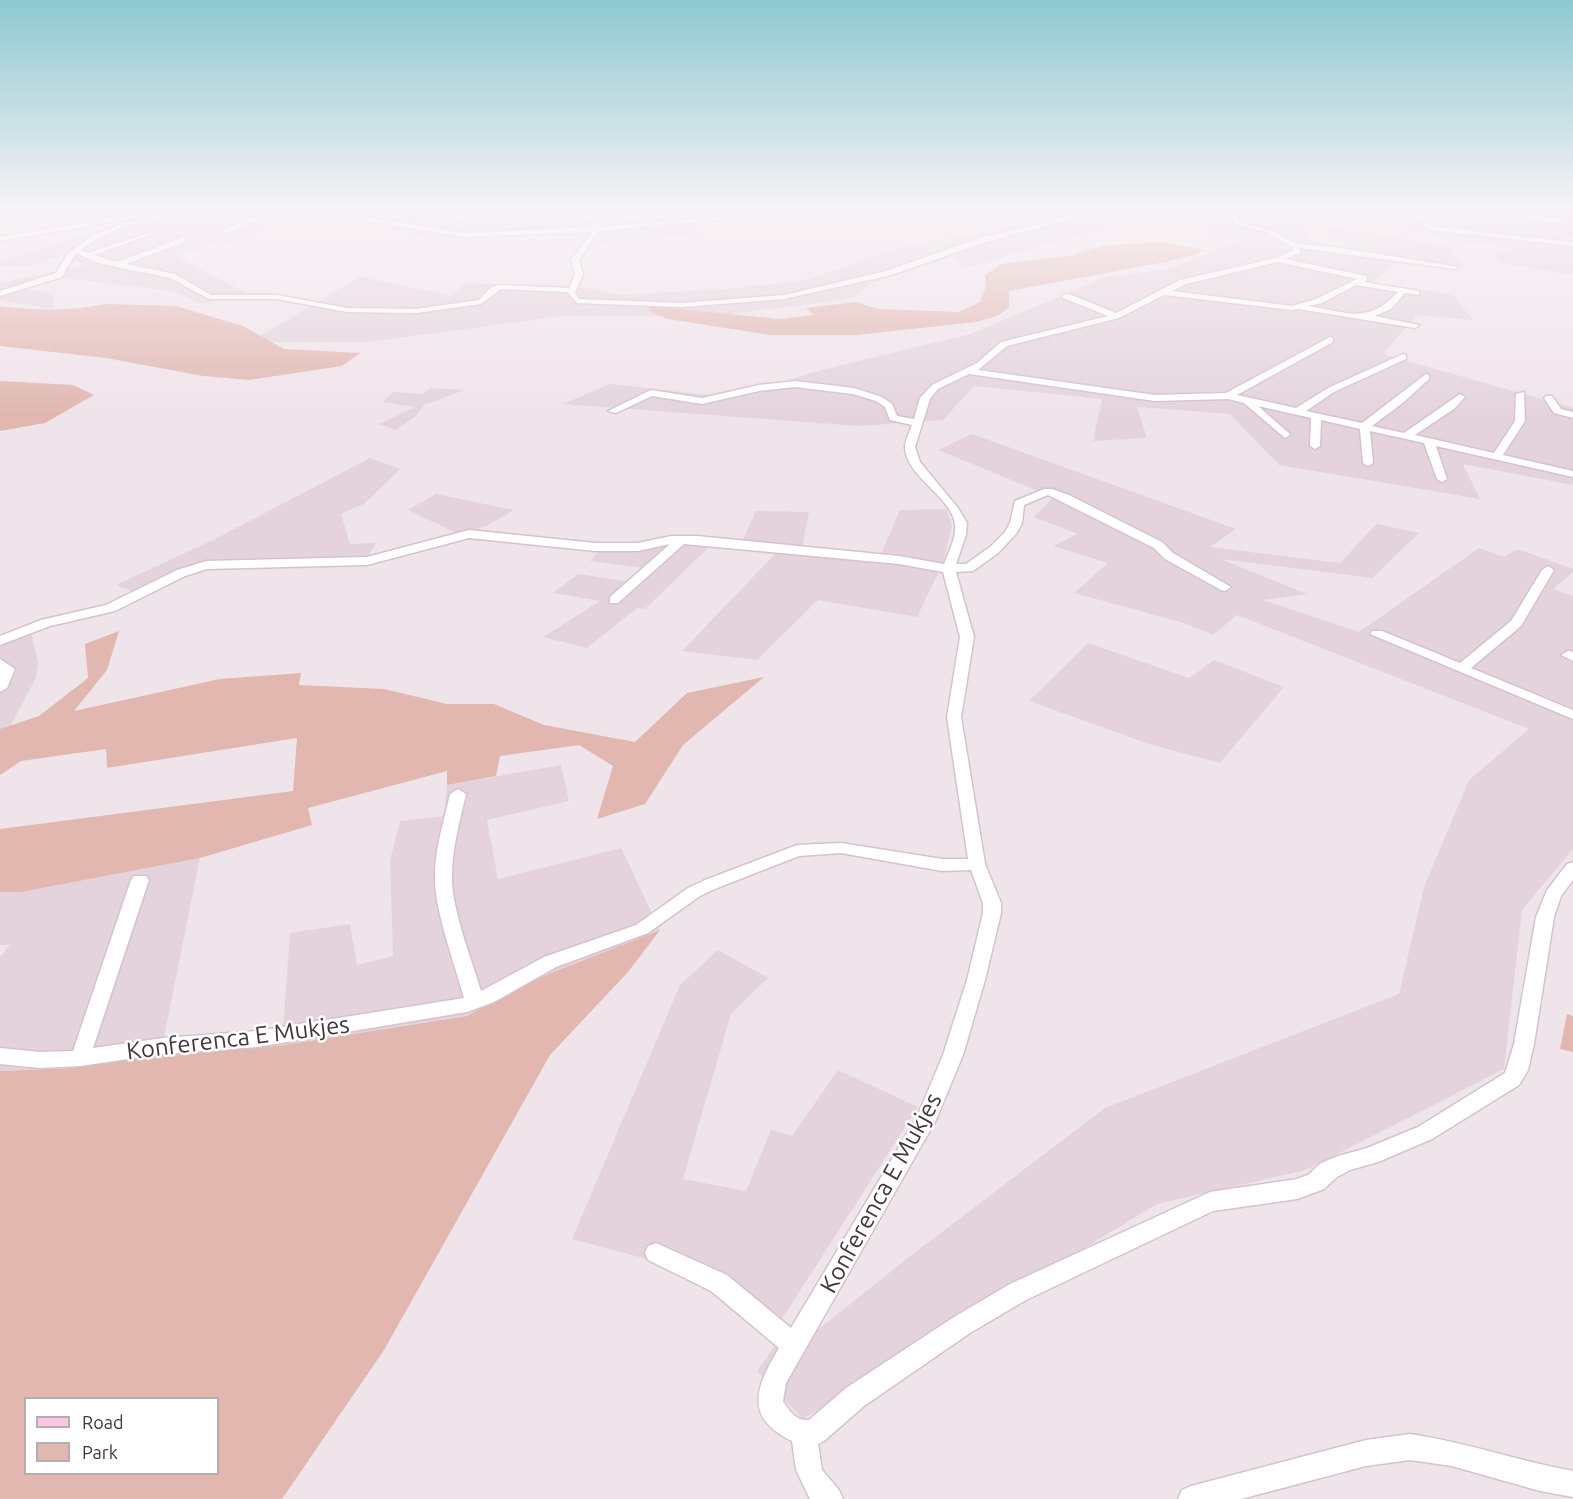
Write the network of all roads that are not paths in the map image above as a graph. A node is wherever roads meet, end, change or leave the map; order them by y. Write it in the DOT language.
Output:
graph roads {
  1 [pos="50,278"];
  2 [pos="175,278"];
  3 [pos="578,278"];
  4 [pos="866,278"];
  5 [pos="1197,278"];
  6 [pos="1363,278"];
  7 [pos="1358,283"];
  8 [pos="572,290"];
  9 [pos="1403,291"];
  10 [pos="1163,292"];
  11 [pos="1416,293"];
  12 [pos="0,294"];
  13 [pos="1066,296"];
  14 [pos="1298,307"];
  15 [pos="1116,316"];
  16 [pos="1365,318"];
  17 [pos="1415,325"];
  18 [pos="1330,340"];
  19 [pos="1403,357"];
  20 [pos="969,371"];
  21 [pos="1426,377"];
  22 [pos="1521,394"];
  23 [pos="1228,396"];
  24 [pos="1460,398"];
  25 [pos="1549,398"];
  26 [pos="1246,401"];
  27 [pos="613,411"];
  28 [pos="1297,412"];
  29 [pos="1573,415"];
  30 [pos="1316,417"];
  31 [pos="918,423"];
  32 [pos="1365,428"];
  33 [pos="1285,435"];
  34 [pos="1405,436"];
  35 [pos="1429,442"];
  36 [pos="1315,446"];
  37 [pos="1497,456"];
  38 [pos="1368,463"];
  39 [pos="1573,474"];
  40 [pos="1442,478"];
  41 [pos="682,539"];
  42 [pos="949,568"];
  43 [pos="1548,570"];
  44 [pos="1225,587"];
  45 [pos="614,600"];
  46 [pos="1377,634"];
  47 [pos="0,641"];
  48 [pos="0,663"];
  49 [pos="1462,669"];
  50 [pos="0,688"];
  51 [pos="1573,715"];
  52 [pos="458,794"];
  53 [pos="977,864"];
  54 [pos="1573,868"];
  55 [pos="140,880"];
  56 [pos="475,1002"];
  57 [pos="0,1056"];
  58 [pos="80,1058"];
  59 [pos="656,1252"];
  60 [pos="795,1346"];
  61 [pos="804,1434"];
  62 [pos="1573,1484"];
  63 [pos="830,1499"];
  64 [pos="1191,1499"];
  1 -- 12 [label="street"];
  2 -- 8 [label="street"];
  3 -- 8 [label="street"];
  4 -- 8 [label="street"];
  5 -- 10 [label="street"];
  6 -- 7 [label="street"];
  7 -- 9 [label="street"];
  7 -- 14 [label="street"];
  9 -- 11 [label="street"];
  9 -- 16 [label="street"];
  10 -- 14 [label="street"];
  10 -- 15 [label="street"];
  13 -- 15 [label="street"];
  14 -- 16 [label="street"];
  15 -- 20 [label="street"];
  16 -- 17 [label="street"];
  18 -- 23 [label="street"];
  19 -- 28 [label="street"];
  20 -- 23 [label="street"];
  20 -- 31 [label="street"];
  21 -- 32 [label="street"];
  22 -- 37 [label="street"];
  23 -- 26 [label="street"];
  24 -- 34 [label="street"];
  25 -- 29 [label="street"];
  26 -- 28 [label="street"];
  26 -- 33 [label="street"];
  27 -- 31 [label="street"];
  28 -- 30 [label="street"];
  30 -- 32 [label="street"];
  30 -- 36 [label="street"];
  31 -- 42 [label="street"];
  32 -- 34 [label="street"];
  32 -- 38 [label="street"];
  34 -- 35 [label="street"];
  35 -- 37 [label="street"];
  35 -- 40 [label="street"];
  37 -- 39 [label="street"];
  41 -- 42 [label="street"];
  41 -- 45 [label="street"];
  41 -- 47 [label="street"];
  42 -- 44 [label="street"];
  42 -- 53 [label="street, Konferenca E Mukjes"];
  43 -- 49 [label="street"];
  46 -- 49 [label="street"];
  48 -- 50 [label="street"];
  49 -- 51 [label="street"];
  52 -- 56 [label="street"];
  53 -- 56 [label="street, Konferenca E Mukjes"];
  53 -- 60 [label="street, Konferenca E Mukjes"];
  54 -- 61 [label="street"];
  55 -- 58 [label="street"];
  56 -- 58 [label="street, Konferenca E Mukjes"];
  57 -- 58 [label="street, Konferenca E Mukjes"];
  59 -- 60 [label="street"];
  60 -- 61 [label="street, Konferenca E Mukjes"];
  61 -- 63 [label="street"];
  62 -- 64 [label="street"];
}
